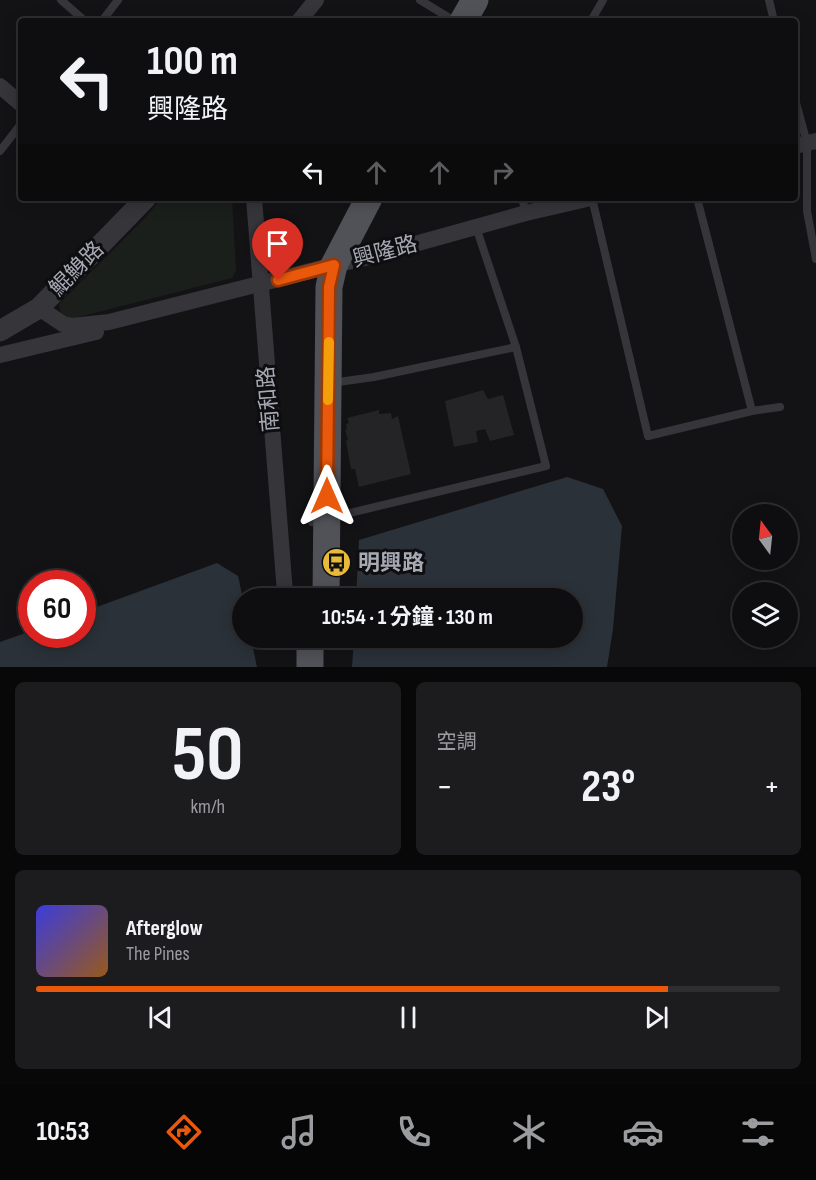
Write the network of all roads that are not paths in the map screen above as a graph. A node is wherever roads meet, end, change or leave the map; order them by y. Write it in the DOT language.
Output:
graph roads {
  1 [pos="61,0"];
  2 [pos="118,0"];
  3 [pos="316,0"];
  4 [pos="420,0"];
  5 [pos="475,0"];
  6 [pos="603,0"];
  7 [pos="769,0"];
  8 [pos="453,15"];
  9 [pos="82,18"];
  10 [pos="104,18"];
  11 [pos="303,18"];
  12 [pos="593,18"];
  13 [pos="773,18"];
  14 [pos="0,86"];
  15 [pos="18,101"];
  16 [pos="798,111"];
  17 [pos="18,128"];
  18 [pos="806,143"];
  19 [pos="0,151"];
  20 [pos="141,201"];
  21 [pos="254,201"];
  22 [pos="348,201"];
  23 [pos="367,201"];
  24 [pos="566,201"];
  25 [pos="593,201"];
  26 [pos="698,201"];
  27 [pos="524,206"];
  28 [pos="476,227"];
  29 [pos="816,259"];
  30 [pos="325,267"];
  31 [pos="260,284"];
  32 [pos="39,308"];
  33 [pos="109,322"];
  34 [pos="0,331"];
  35 [pos="516,347"];
  36 [pos="0,355"];
  37 [pos="328,383"];
  38 [pos="780,407"];
  39 [pos="752,411"];
  40 [pos="320,520"];
  41 [pos="285,588"];
  42 [pos="311,588"];
  43 [pos="325,588"];
  44 [pos="310,648"];
  45 [pos="326,648"];
  46 [pos="310,667"];
  47 [pos="326,667"];
  1 -- 9 [label="lane"];
  2 -- 10 [label="lane"];
  3 -- 11 [label="street"];
  4 -- 8 [label="lane"];
  5 -- 8 [label="main road"];
  6 -- 12 [label="lane"];
  7 -- 13 [label="lane"];
  14 -- 15 [label="street"];
  16 -- 18 [label="lane"];
  17 -- 19 [label="lane"];
  18 -- 29 [label="lane"];
  20 -- 32 [label="street, 鯤鯓路"];
  21 -- 31 [label="street, 南和路"];
  22 -- 30 [label="main road"];
  23 -- 30 [label="main road"];
  24 -- 27 [label="street, 興隆路"];
  25 -- 39 [label="lane"];
  26 -- 39 [label="lane"];
  27 -- 28 [label="street, 興隆路"];
  28 -- 30 [label="street, 興隆路"];
  28 -- 35 [label="lane"];
  30 -- 31 [label="street, 興隆路"];
  30 -- 37 [label="main road"];
  30 -- 40 [label="main road"];
  31 -- 33 [label="street, 興隆路"];
  31 -- 41 [label="street, 南和路"];
  32 -- 33 [label="street, 興隆路"];
  32 -- 34 [label="street, 鯤鯓路"];
  33 -- 36 [label="street, 興隆路"];
  35 -- 37 [label="lane"];
  35 -- 40 [label="lane"];
  37 -- 40 [label="main road"];
  38 -- 39 [label="lane"];
  40 -- 42 [label="main road"];
  40 -- 43 [label="main road"];
  44 -- 46 [label="main road"];
  45 -- 47 [label="main road"];
}
